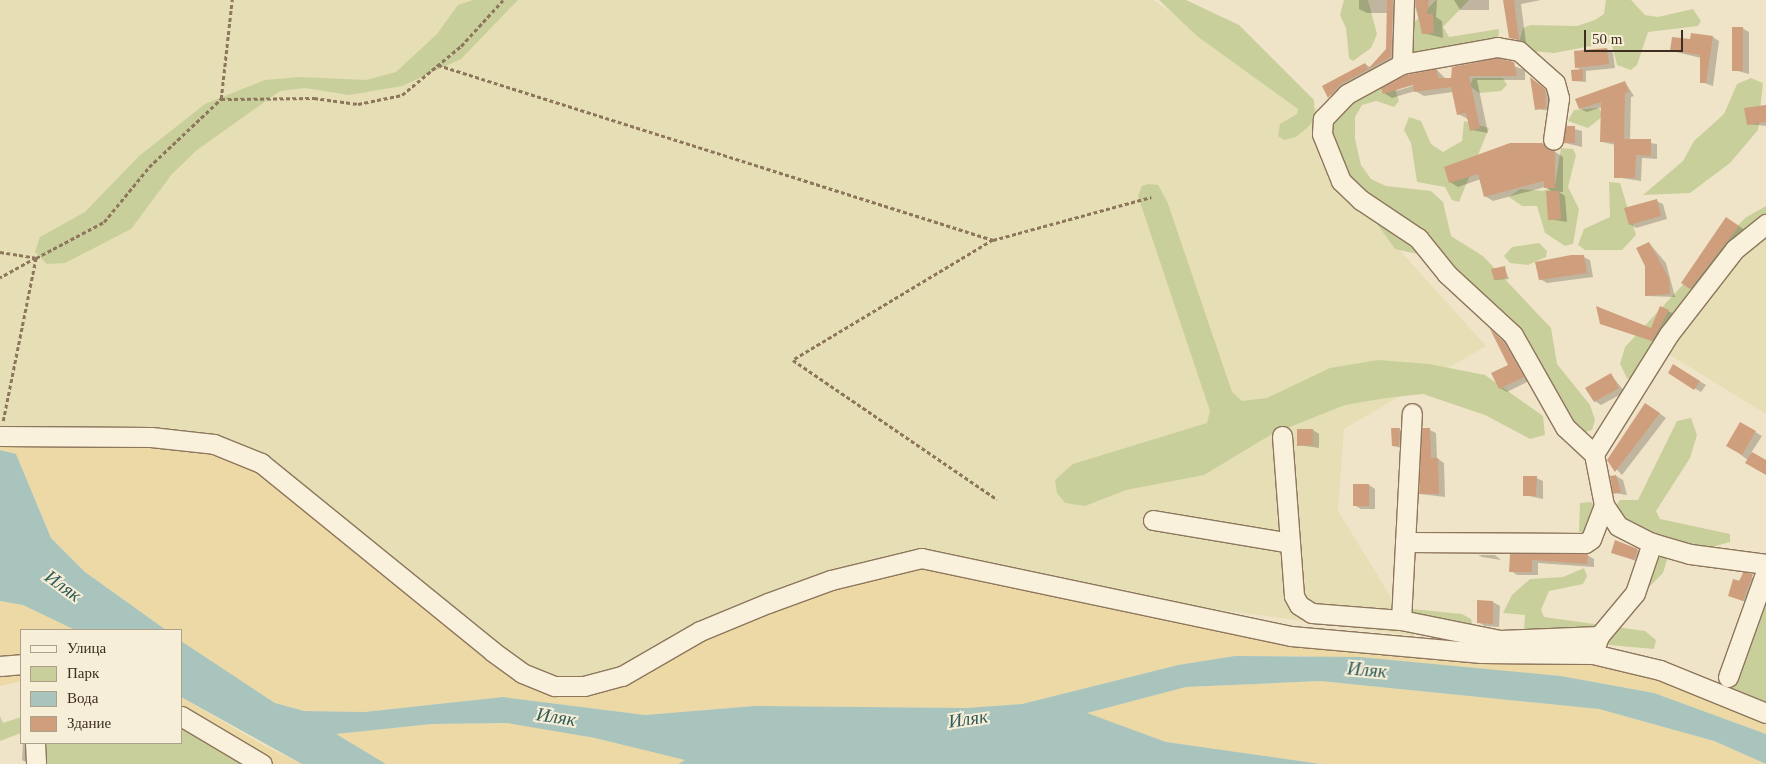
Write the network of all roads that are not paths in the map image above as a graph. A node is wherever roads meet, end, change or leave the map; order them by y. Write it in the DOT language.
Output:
graph roads {
  1 [pos="1404,0"];
  2 [pos="1402,64"];
  3 [pos="1553,140"];
  4 [pos="1766,224"];
  5 [pos="1412,413"];
  6 [pos="1,431"];
  7 [pos="1282,436"];
  8 [pos="1594,454"];
  9 [pos="1604,505"];
  10 [pos="1153,520"];
  11 [pos="1405,542"];
  12 [pos="1290,543"];
  13 [pos="1652,543"];
  14 [pos="1766,564"];
  15 [pos="1766,571"];
  16 [pos="1401,620"];
  17 [pos="1596,645"];
  18 [pos="20,664"];
  19 [pos="0,666"];
  20 [pos="1728,678"];
  21 [pos="1766,713"];
  22 [pos="182,717"];
  23 [pos="35,744"];
  24 [pos="36,764"];
  25 [pos="262,764"];
  1 -- 2 [label="street"];
  2 -- 3 [label="street"];
  2 -- 8 [label="street"];
  4 -- 8 [label="street"];
  5 -- 11 [label="street"];
  6 -- 17 [label="street"];
  7 -- 12 [label="street"];
  8 -- 9 [label="street"];
  9 -- 11 [label="street"];
  9 -- 13 [label="street"];
  10 -- 12 [label="street"];
  11 -- 16 [label="street"];
  12 -- 16 [label="street"];
  13 -- 14 [label="street"];
  13 -- 17 [label="street"];
  15 -- 20 [label="street"];
  16 -- 17 [label="street"];
  17 -- 21 [label="street"];
  18 -- 19 [label="street"];
  22 -- 25 [label="street"];
  23 -- 24 [label="street"];
}
